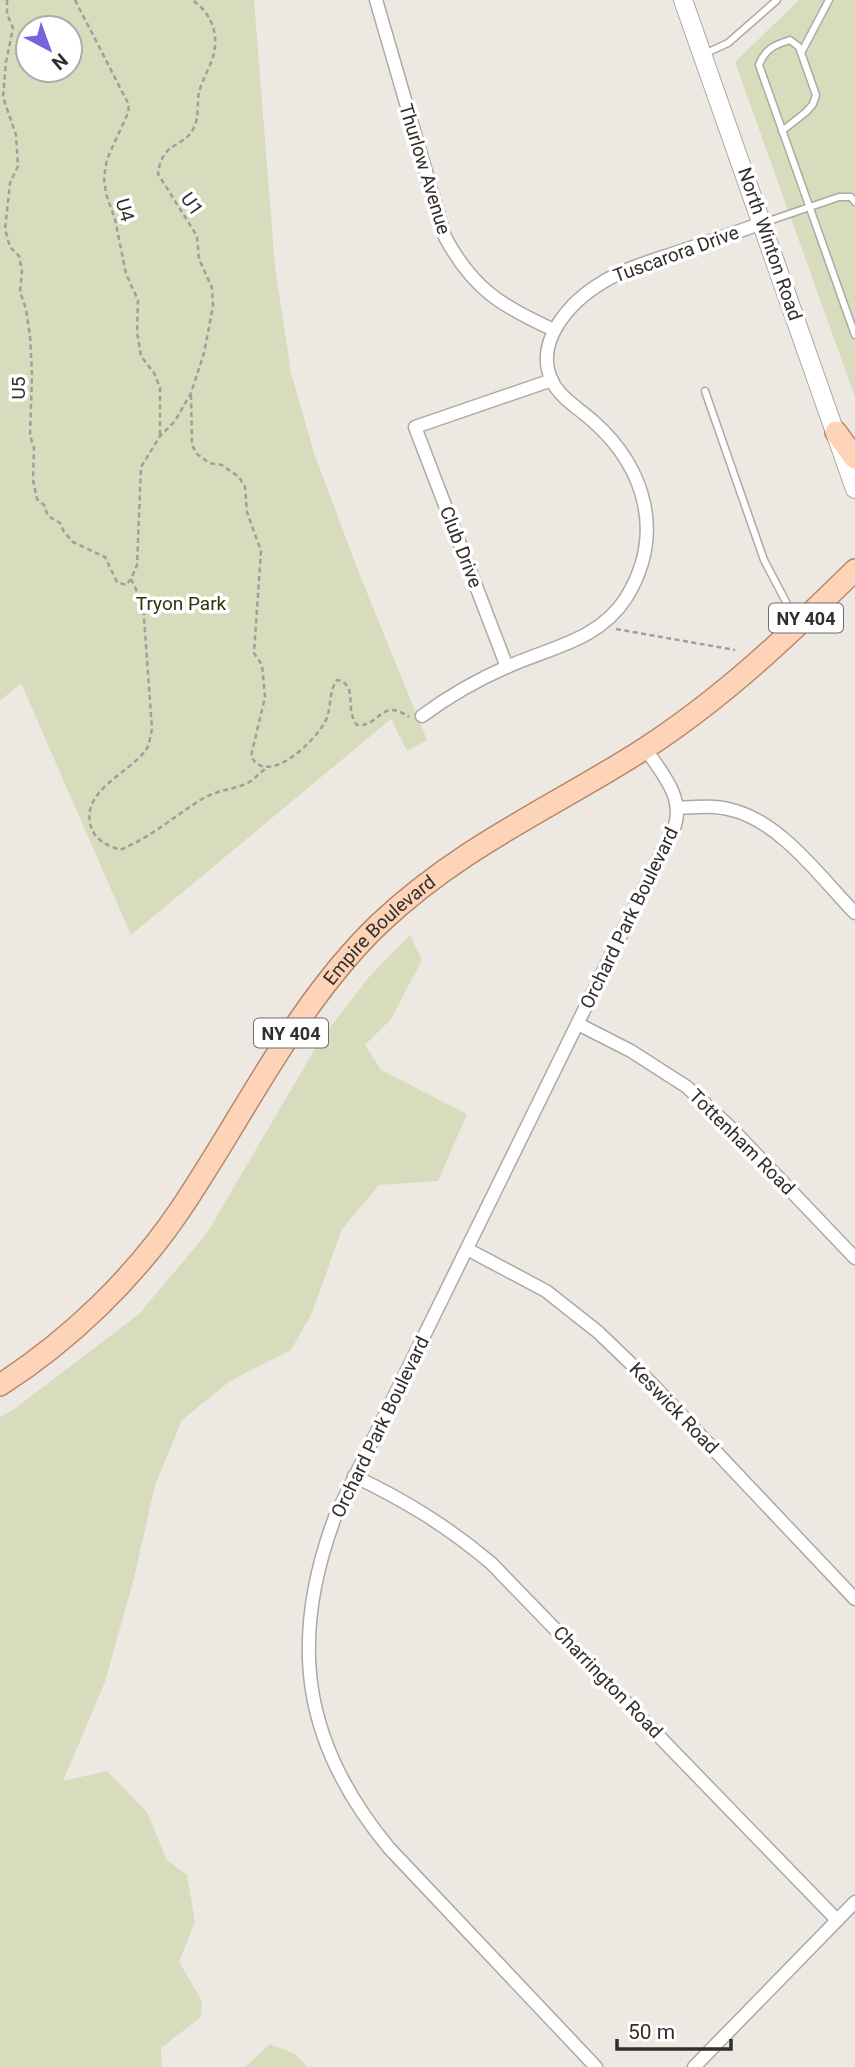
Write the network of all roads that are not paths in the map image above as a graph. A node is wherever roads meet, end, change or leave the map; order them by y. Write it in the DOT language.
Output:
graph roads {
  1 [pos="376,0"];
  2 [pos="683,0"];
  3 [pos="777,0"];
  4 [pos="829,0"];
  5 [pos="801,53"];
  6 [pos="703,54"];
  7 [pos="782,131"];
  8 [pos="855,202"];
  9 [pos="810,208"];
  10 [pos="762,223"];
  11 [pos="554,330"];
  12 [pos="855,335"];
  13 [pos="552,380"];
  14 [pos="705,391"];
  15 [pos="836,432"];
  16 [pos="855,458"];
  17 [pos="855,489"];
  18 [pos="855,570"];
  19 [pos="798,626"];
  20 [pos="507,667"];
  21 [pos="422,716"];
  22 [pos="645,748"];
  23 [pos="678,808"];
  24 [pos="855,913"];
  25 [pos="578,1024"];
  26 [pos="467,1249"];
  27 [pos="855,1258"];
  28 [pos="0,1385"];
  29 [pos="354,1476"];
  30 [pos="855,1599"];
  31 [pos="855,1902"];
  32 [pos="837,1920"];
  33 [pos="596,2067"];
  34 [pos="694,2067"];
  1 -- 11 [label="street, Thurlow Avenue"];
  2 -- 6 [label="main road, North Winton Road"];
  3 -- 6 [label="lane"];
  4 -- 5 [label="lane"];
  5 -- 7 [label="lane"];
  5 -- 7 [label="lane"];
  6 -- 10 [label="main road, North Winton Road"];
  7 -- 9 [label="lane"];
  8 -- 9 [label="lane"];
  9 -- 10 [label="lane"];
  9 -- 12 [label="lane"];
  10 -- 11 [label="street, Tuscarora Drive"];
  10 -- 15 [label="main road, North Winton Road"];
  11 -- 13 [label="street"];
  13 -- 20 [label="street"];
  13 -- 20 [label="street, Club Drive"];
  14 -- 19 [label="lane"];
  15 -- 16 [label="main road"];
  15 -- 17 [label="main road, North Winton Road"];
  18 -- 19 [label="main road, Empire Boulevard / NY 404"];
  19 -- 22 [label="main road, Empire Boulevard / NY 404"];
  20 -- 21 [label="street"];
  22 -- 23 [label="street, Orchard Park Boulevard"];
  22 -- 28 [label="main road, Empire Boulevard / NY 404"];
  23 -- 24 [label="street"];
  23 -- 25 [label="street, Orchard Park Boulevard"];
  25 -- 26 [label="street, Orchard Park Boulevard"];
  25 -- 27 [label="street, Tottenham Road"];
  26 -- 29 [label="street, Orchard Park Boulevard"];
  26 -- 30 [label="street, Keswick Road"];
  29 -- 32 [label="street, Charrington Road"];
  29 -- 33 [label="street, Orchard Park Boulevard"];
  31 -- 32 [label="street"];
  32 -- 34 [label="street"];
}
